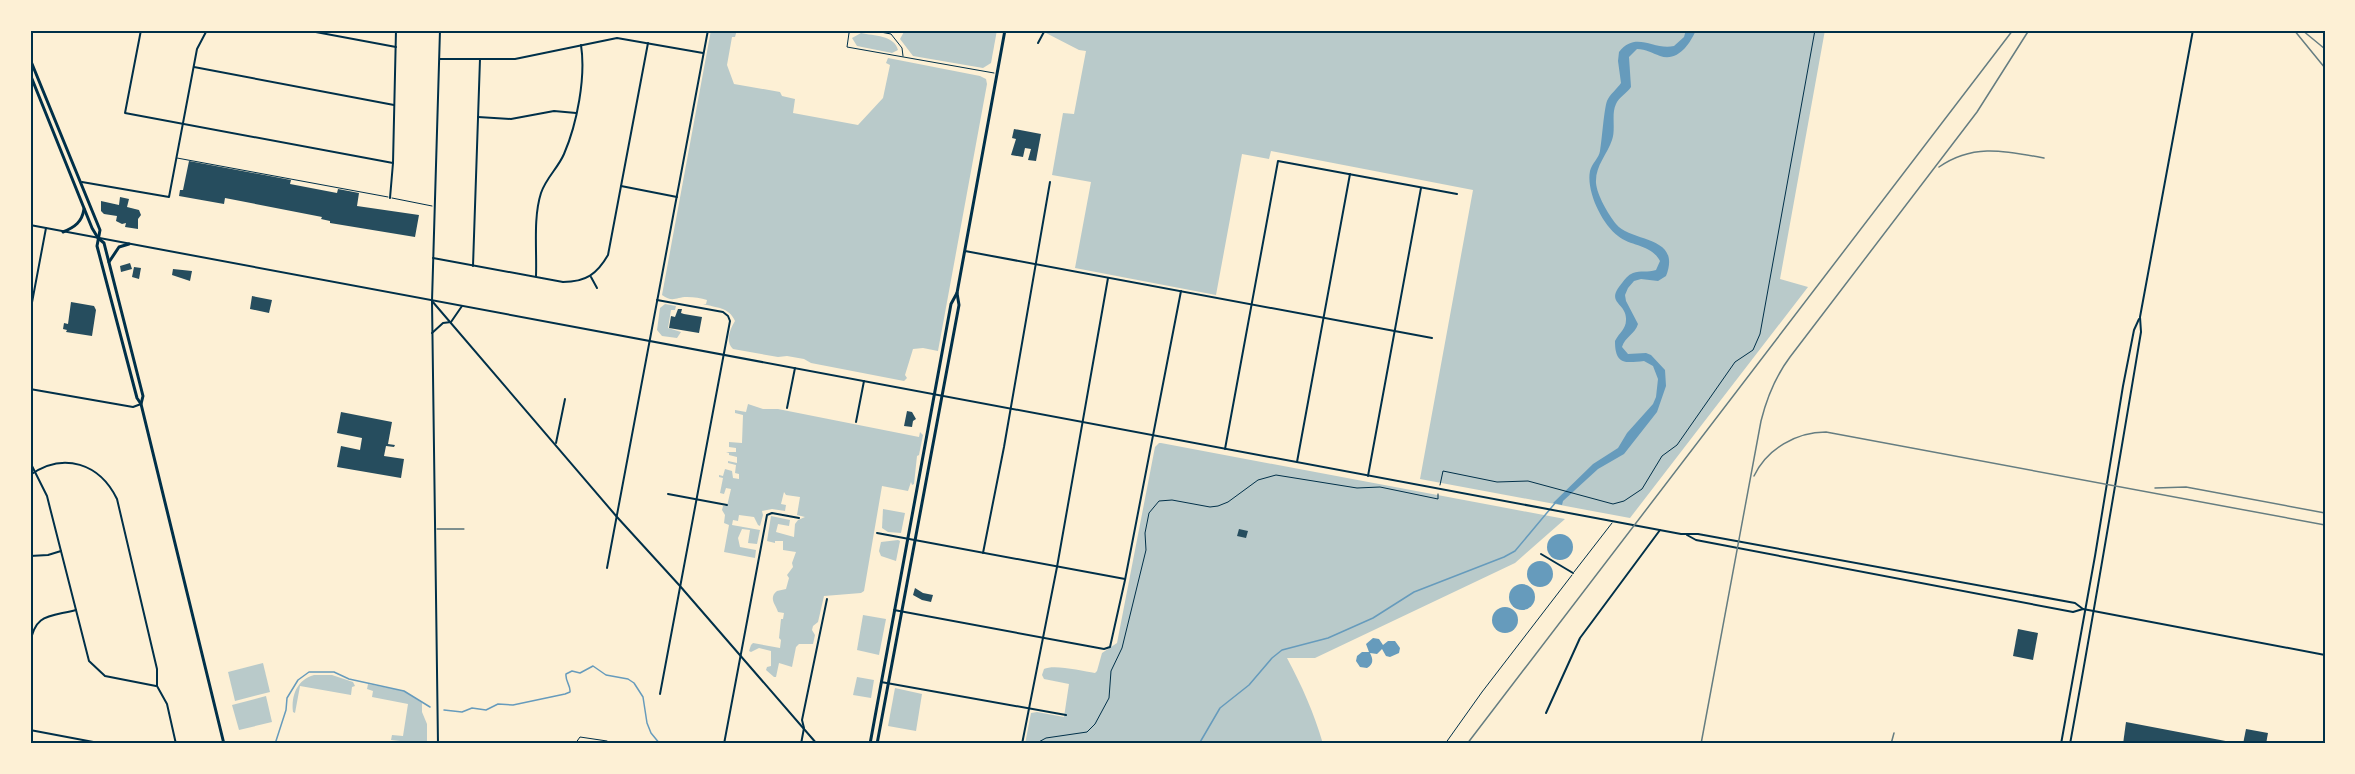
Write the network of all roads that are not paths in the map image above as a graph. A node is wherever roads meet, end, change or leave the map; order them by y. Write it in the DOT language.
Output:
graph roads {
  1 [pos="141,30"];
  2 [pos="207,30"];
  3 [pos="305,30"];
  4 [pos="396,30"];
  5 [pos="440,30"];
  6 [pos="708,30"];
  7 [pos="853,30"];
  8 [pos="870,30"];
  9 [pos="1005,30"];
  10 [pos="1045,30"];
  11 [pos="2193,30"];
  12 [pos="648,43"];
  13 [pos="1038,43"];
  14 [pos="581,45"];
  15 [pos="396,47"];
  16 [pos="704,53"];
  17 [pos="903,57"];
  18 [pos="440,58"];
  19 [pos="30,59"];
  20 [pos="480,59"];
  21 [pos="193,67"];
  22 [pos="998,74"];
  23 [pos="30,75"];
  24 [pos="394,105"];
  25 [pos="576,113"];
  26 [pos="478,117"];
  27 [pos="182,124"];
  28 [pos="176,158"];
  29 [pos="393,164"];
  30 [pos="1350,174"];
  31 [pos="82,182"];
  32 [pos="1050,182"];
  33 [pos="621,186"];
  34 [pos="1421,188"];
  35 [pos="1457,194"];
  36 [pos="677,197"];
  37 [pos="390,198"];
  38 [pos="434,206"];
  39 [pos="85,207"];
  40 [pos="30,225"];
  41 [pos="46,228"];
  42 [pos="63,232"];
  43 [pos="98,238"];
  44 [pos="129,244"];
  45 [pos="965,251"];
  46 [pos="433,258"];
  47 [pos="109,262"];
  48 [pos="1036,265"];
  49 [pos="473,266"];
  50 [pos="536,276"];
  51 [pos="591,277"];
  52 [pos="1108,278"];
  53 [pos="597,288"];
  54 [pos="1180,291"];
  55 [pos="957,293"];
  56 [pos="657,300"];
  57 [pos="432,301"];
  58 [pos="1251,304"];
  59 [pos="462,306"];
  60 [pos="30,313"];
  61 [pos="2140,317"];
  62 [pos="1322,318"];
  63 [pos="451,322"];
  64 [pos="1395,331"];
  65 [pos="432,333"];
  66 [pos="1432,338"];
  67 [pos="650,341"];
  68 [pos="723,355"];
  69 [pos="795,368"];
  70 [pos="864,381"];
  71 [pos="30,390"];
  72 [pos="934,394"];
  73 [pos="943,396"];
  74 [pos="565,399"];
  75 [pos="141,404"];
  76 [pos="787,408"];
  77 [pos="1011,409"];
  78 [pos="856,422"];
  79 [pos="1082,422"];
  80 [pos="1153,435"];
  81 [pos="556,444"];
  82 [pos="1225,449"];
  83 [pos="30,462"];
  84 [pos="1297,462"];
  85 [pos="35,472"];
  86 [pos="30,475"];
  87 [pos="1368,476"];
  88 [pos="669,494"];
  89 [pos="696,499"];
  90 [pos="727,505"];
  91 [pos="617,517"];
  92 [pos="799,518"];
  93 [pos="1614,521"];
  94 [pos="435,529"];
  95 [pos="464,529"];
  96 [pos="1660,529"];
  97 [pos="877,533"];
  98 [pos="1687,535"];
  99 [pos="908,538"];
  100 [pos="916,540"];
  101 [pos="61,551"];
  102 [pos="983,553"];
  103 [pos="1541,554"];
  104 [pos="30,556"];
  105 [pos="1057,567"];
  106 [pos="607,568"];
  107 [pos="1573,573"];
  108 [pos="1125,579"];
  109 [pos="680,586"];
  110 [pos="827,599"];
  111 [pos="76,610"];
  112 [pos="894,610"];
  113 [pos="2084,610"];
  114 [pos="902,611"];
  115 [pos="2094,611"];
  116 [pos="1042,638"];
  117 [pos="30,644"];
  118 [pos="2325,655"];
  119 [pos="741,656"];
  120 [pos="881,682"];
  121 [pos="889,684"];
  122 [pos="157,686"];
  123 [pos="660,694"];
  124 [pos="1028,709"];
  125 [pos="1546,712"];
  126 [pos="1066,715"];
  127 [pos="804,728"];
  128 [pos="30,730"];
  129 [pos="607,741"];
  130 [pos="224,743"];
  131 [pos="104,744"];
  132 [pos="176,744"];
  133 [pos="218,744"];
  134 [pos="438,744"];
  135 [pos="574,744"];
  136 [pos="724,744"];
  137 [pos="801,744"];
  138 [pos="817,744"];
  139 [pos="870,744"];
  140 [pos="877,744"];
  141 [pos="1022,744"];
  142 [pos="1445,744"];
  143 [pos="2061,744"];
  144 [pos="2070,744"];
  1 -- 27 [label="street"];
  2 -- 21 [label="street"];
  3 -- 15 [label="street"];
  4 -- 15 [label="street"];
  5 -- 18 [label="street"];
  6 -- 16 [label="street"];
  7 -- 17 [label="lane"];
  8 -- 17 [label="lane"];
  9 -- 22 [label="main road"];
  10 -- 13 [label="street"];
  11 -- 61 [label="street"];
  12 -- 14 [label="street"];
  12 -- 16 [label="street"];
  12 -- 33 [label="street"];
  14 -- 20 [label="street"];
  14 -- 25 [label="street"];
  15 -- 24 [label="street"];
  16 -- 36 [label="street"];
  17 -- 22 [label="lane"];
  18 -- 20 [label="street"];
  18 -- 38 [label="street"];
  19 -- 31 [label="main road"];
  20 -- 26 [label="street"];
  21 -- 24 [label="street"];
  21 -- 27 [label="street"];
  22 -- 45 [label="main road"];
  23 -- 39 [label="main road"];
  24 -- 29 [label="street"];
  25 -- 26 [label="street"];
  25 -- 50 [label="street"];
  26 -- 49 [label="street"];
  27 -- 28 [label="street"];
  27 -- 29 [label="street"];
  28 -- 31 [label="street"];
  28 -- 37 [label="lane"];
  29 -- 37 [label="street"];
  30 -- 34 [label="street"];
  30 -- 58 [label="street"];
  30 -- 62 [label="street"];
  31 -- 43 [label="main road"];
  32 -- 48 [label="street"];
  33 -- 36 [label="street"];
  33 -- 51 [label="street"];
  34 -- 35 [label="street"];
  34 -- 64 [label="street"];
  36 -- 56 [label="street"];
  37 -- 38 [label="lane"];
  38 -- 46 [label="street"];
  39 -- 42 [label="main road"];
  39 -- 43 [label="main road"];
  40 -- 41 [label="street"];
  41 -- 42 [label="street"];
  41 -- 60 [label="street"];
  42 -- 43 [label="street"];
  43 -- 44 [label="street"];
  43 -- 47 [label="main road"];
  43 -- 75 [label="main road"];
  44 -- 47 [label="main road"];
  44 -- 57 [label="street"];
  45 -- 48 [label="street"];
  45 -- 55 [label="main road"];
  46 -- 49 [label="street"];
  46 -- 57 [label="street"];
  47 -- 75 [label="main road"];
  48 -- 52 [label="street"];
  48 -- 77 [label="street"];
  49 -- 50 [label="street"];
  50 -- 51 [label="street"];
  51 -- 53 [label="street"];
  52 -- 54 [label="street"];
  52 -- 79 [label="street"];
  54 -- 58 [label="street"];
  54 -- 80 [label="street"];
  55 -- 72 [label="main road"];
  55 -- 73 [label="main road"];
  56 -- 67 [label="street"];
  56 -- 68 [label="street"];
  57 -- 59 [label="street"];
  57 -- 63 [label="street"];
  57 -- 65 [label="street"];
  58 -- 62 [label="street"];
  58 -- 82 [label="street"];
  59 -- 63 [label="street"];
  59 -- 67 [label="street"];
  61 -- 113 [label="street"];
  61 -- 115 [label="street"];
  62 -- 64 [label="street"];
  62 -- 84 [label="street"];
  63 -- 65 [label="street"];
  63 -- 81 [label="street"];
  64 -- 66 [label="street"];
  64 -- 87 [label="street"];
  65 -- 94 [label="street"];
  67 -- 68 [label="street"];
  67 -- 91 [label="street"];
  68 -- 69 [label="street"];
  68 -- 89 [label="street"];
  69 -- 70 [label="street"];
  69 -- 76 [label="street"];
  70 -- 72 [label="street"];
  70 -- 78 [label="street"];
  71 -- 75 [label="street"];
  72 -- 73 [label="street"];
  72 -- 99 [label="main road"];
  73 -- 77 [label="street"];
  73 -- 100 [label="main road"];
  74 -- 81 [label="street"];
  75 -- 130 [label="main road"];
  77 -- 79 [label="street"];
  77 -- 102 [label="street"];
  79 -- 80 [label="street"];
  79 -- 105 [label="street"];
  80 -- 82 [label="street"];
  80 -- 108 [label="street"];
  81 -- 91 [label="street"];
  82 -- 84 [label="street"];
  83 -- 85 [label="street"];
  84 -- 87 [label="street"];
  85 -- 86 [label="street"];
  85 -- 101 [label="street"];
  85 -- 122 [label="street"];
  87 -- 93 [label="street"];
  88 -- 89 [label="street"];
  89 -- 90 [label="street"];
  89 -- 109 [label="street"];
  91 -- 106 [label="street"];
  91 -- 109 [label="street"];
  92 -- 119 [label="street"];
  93 -- 96 [label="street"];
  93 -- 107 [label="lane"];
  94 -- 95 [label="lane"];
  94 -- 134 [label="street"];
  96 -- 98 [label="street"];
  96 -- 125 [label="street"];
  97 -- 99 [label="street"];
  98 -- 113 [label="street"];
  98 -- 113 [label="street"];
  99 -- 100 [label="street"];
  99 -- 112 [label="main road"];
  100 -- 102 [label="street"];
  100 -- 114 [label="main road"];
  101 -- 104 [label="street"];
  101 -- 111 [label="street"];
  102 -- 105 [label="street"];
  103 -- 107 [label="street"];
  105 -- 108 [label="street"];
  105 -- 116 [label="street"];
  107 -- 142 [label="lane"];
  108 -- 116 [label="street"];
  109 -- 119 [label="street"];
  109 -- 123 [label="street"];
  110 -- 127 [label="street"];
  111 -- 117 [label="street"];
  111 -- 122 [label="street"];
  112 -- 114 [label="street"];
  112 -- 120 [label="main road"];
  113 -- 115 [label="street"];
  113 -- 143 [label="street"];
  114 -- 116 [label="street"];
  114 -- 121 [label="main road"];
  115 -- 118 [label="street"];
  115 -- 144 [label="street"];
  116 -- 124 [label="street"];
  119 -- 127 [label="street"];
  119 -- 136 [label="street"];
  120 -- 121 [label="street"];
  120 -- 139 [label="main road"];
  121 -- 124 [label="street"];
  121 -- 140 [label="main road"];
  122 -- 132 [label="street"];
  124 -- 126 [label="street"];
  124 -- 141 [label="street"];
  127 -- 137 [label="street"];
  127 -- 138 [label="street"];
  128 -- 131 [label="street"];
  129 -- 135 [label="lane"];
  130 -- 133 [label="street"];
}
